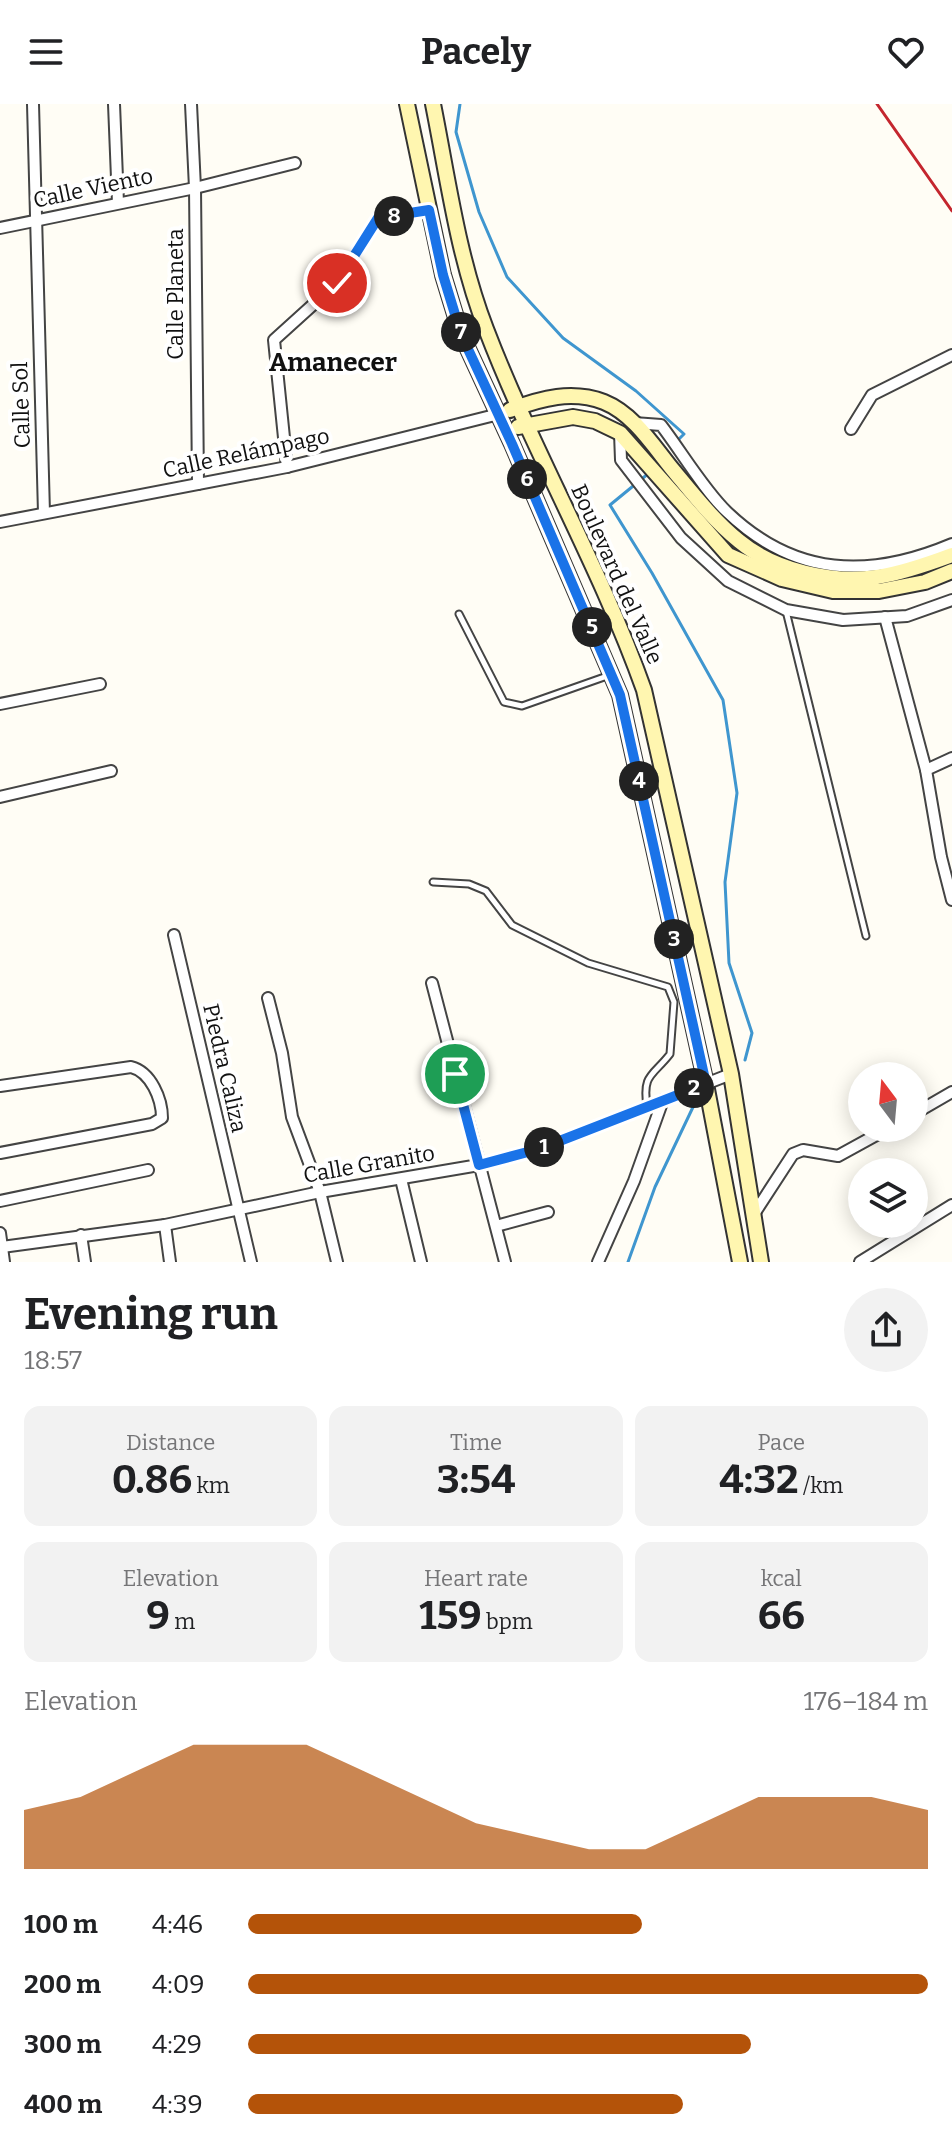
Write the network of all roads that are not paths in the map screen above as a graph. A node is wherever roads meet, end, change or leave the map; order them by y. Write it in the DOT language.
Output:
graph roads {
  1 [pos="33,104"];
  2 [pos="114,104"];
  3 [pos="191,104"];
  4 [pos="407,104"];
  5 [pos="433,104"];
  6 [pos="295,163"];
  7 [pos="195,188"];
  8 [pos="118,203"];
  9 [pos="429,210"];
  10 [pos="36,221"];
  11 [pos="0,228"];
  12 [pos="952,355"];
  13 [pos="519,407"];
  14 [pos="499,414"];
  15 [pos="634,423"];
  16 [pos="526,424"];
  17 [pos="851,429"];
  18 [pos="506,431"];
  19 [pos="620,433"];
  20 [pos="287,467"];
  21 [pos="198,484"];
  22 [pos="44,513"];
  23 [pos="0,522"];
  24 [pos="952,544"];
  25 [pos="952,555"];
  26 [pos="952,571"];
  27 [pos="952,600"];
  28 [pos="786,610"];
  29 [pos="459,614"];
  30 [pos="885,617"];
  31 [pos="612,674"];
  32 [pos="100,684"];
  33 [pos="0,704"];
  34 [pos="952,758"];
  35 [pos="926,770"];
  36 [pos="111,771"];
  37 [pos="0,797"];
  38 [pos="433,882"];
  39 [pos="952,900"];
  40 [pos="174,935"];
  41 [pos="866,936"];
  42 [pos="432,983"];
  43 [pos="268,998"];
  44 [pos="731,1074"];
  45 [pos="706,1084"];
  46 [pos="0,1086"];
  47 [pos="952,1092"];
  48 [pos="663,1100"];
  49 [pos="928,1106"];
  50 [pos="647,1107"];
  51 [pos="864,1142"];
  52 [pos="0,1153"];
  53 [pos="479,1165"];
  54 [pos="148,1170"];
  55 [pos="401,1179"];
  56 [pos="320,1192"];
  57 [pos="0,1201"];
  58 [pos="952,1205"];
  59 [pos="238,1211"];
  60 [pos="548,1212"];
  61 [pos="754,1214"];
  62 [pos="165,1225"];
  63 [pos="496,1226"];
  64 [pos="0,1233"];
  65 [pos="81,1235"];
  66 [pos="2,1247"];
  67 [pos="4,1262"];
  68 [pos="85,1262"];
  69 [pos="170,1262"];
  70 [pos="251,1262"];
  71 [pos="337,1262"];
  72 [pos="421,1262"];
  73 [pos="505,1262"];
  74 [pos="598,1262"];
  75 [pos="740,1262"];
  76 [pos="761,1262"];
  77 [pos="860,1262"];
  1 -- 10 [label="street, Calle Sol"];
  2 -- 8 [label="street"];
  3 -- 7 [label="street, Calle Planeta"];
  4 -- 9 [label="street, Boulevard del Valle"];
  5 -- 13 [label="street, Boulevard del Valle"];
  6 -- 7 [label="street, Calle Viento"];
  7 -- 8 [label="street, Calle Viento"];
  7 -- 21 [label="street, Calle Planeta"];
  8 -- 10 [label="street, Calle Viento"];
  9 -- 14 [label="street, Boulevard del Valle"];
  9 -- 20 [label="street"];
  10 -- 11 [label="street, Calle Viento"];
  10 -- 22 [label="street, Calle Sol"];
  12 -- 17 [label="street"];
  13 -- 14 [label="street"];
  13 -- 15 [label="street"];
  13 -- 16 [label="street, Boulevard del Valle"];
  14 -- 18 [label="street, Boulevard del Valle"];
  14 -- 20 [label="street, Calle Relámpago"];
  15 -- 24 [label="street"];
  15 -- 25 [label="street"];
  16 -- 18 [label="street"];
  16 -- 19 [label="street"];
  16 -- 44 [label="street, Boulevard del Valle"];
  18 -- 31 [label="street, Boulevard del Valle"];
  19 -- 26 [label="street"];
  19 -- 28 [label="street"];
  20 -- 21 [label="street, Calle Relámpago"];
  21 -- 22 [label="street, Calle Relámpago"];
  22 -- 23 [label="street, Calle Relámpago"];
  27 -- 30 [label="street"];
  28 -- 30 [label="street"];
  28 -- 41 [label="lane"];
  29 -- 31 [label="lane"];
  30 -- 35 [label="street"];
  31 -- 45 [label="street, Boulevard del Valle"];
  32 -- 33 [label="street"];
  34 -- 35 [label="street"];
  35 -- 39 [label="street"];
  36 -- 37 [label="street"];
  38 -- 50 [label="lane"];
  40 -- 59 [label="street, Piedra Caliza"];
  42 -- 53 [label="street"];
  43 -- 56 [label="street"];
  44 -- 45 [label="street, Calle Granito"];
  44 -- 61 [label="street, Boulevard del Valle"];
  45 -- 48 [label="street, Calle Granito"];
  45 -- 75 [label="street, Boulevard del Valle"];
  46 -- 52 [label="street"];
  47 -- 49 [label="street"];
  48 -- 50 [label="street, Calle Granito"];
  48 -- 74 [label="street"];
  50 -- 53 [label="street, Calle Granito"];
  51 -- 61 [label="street"];
  53 -- 55 [label="street, Calle Granito"];
  53 -- 63 [label="street"];
  54 -- 57 [label="street"];
  55 -- 56 [label="street, Calle Granito"];
  55 -- 72 [label="street"];
  56 -- 59 [label="street, Calle Granito"];
  56 -- 71 [label="street"];
  58 -- 77 [label="street"];
  59 -- 62 [label="street, Calle Granito"];
  59 -- 70 [label="street, Piedra Caliza"];
  60 -- 63 [label="street"];
  61 -- 76 [label="street, Boulevard del Valle"];
  62 -- 65 [label="street, Calle Granito"];
  62 -- 69 [label="street"];
  63 -- 73 [label="street"];
  64 -- 66 [label="street"];
  65 -- 66 [label="street, Calle Granito"];
  65 -- 68 [label="street"];
  66 -- 67 [label="street"];
}
